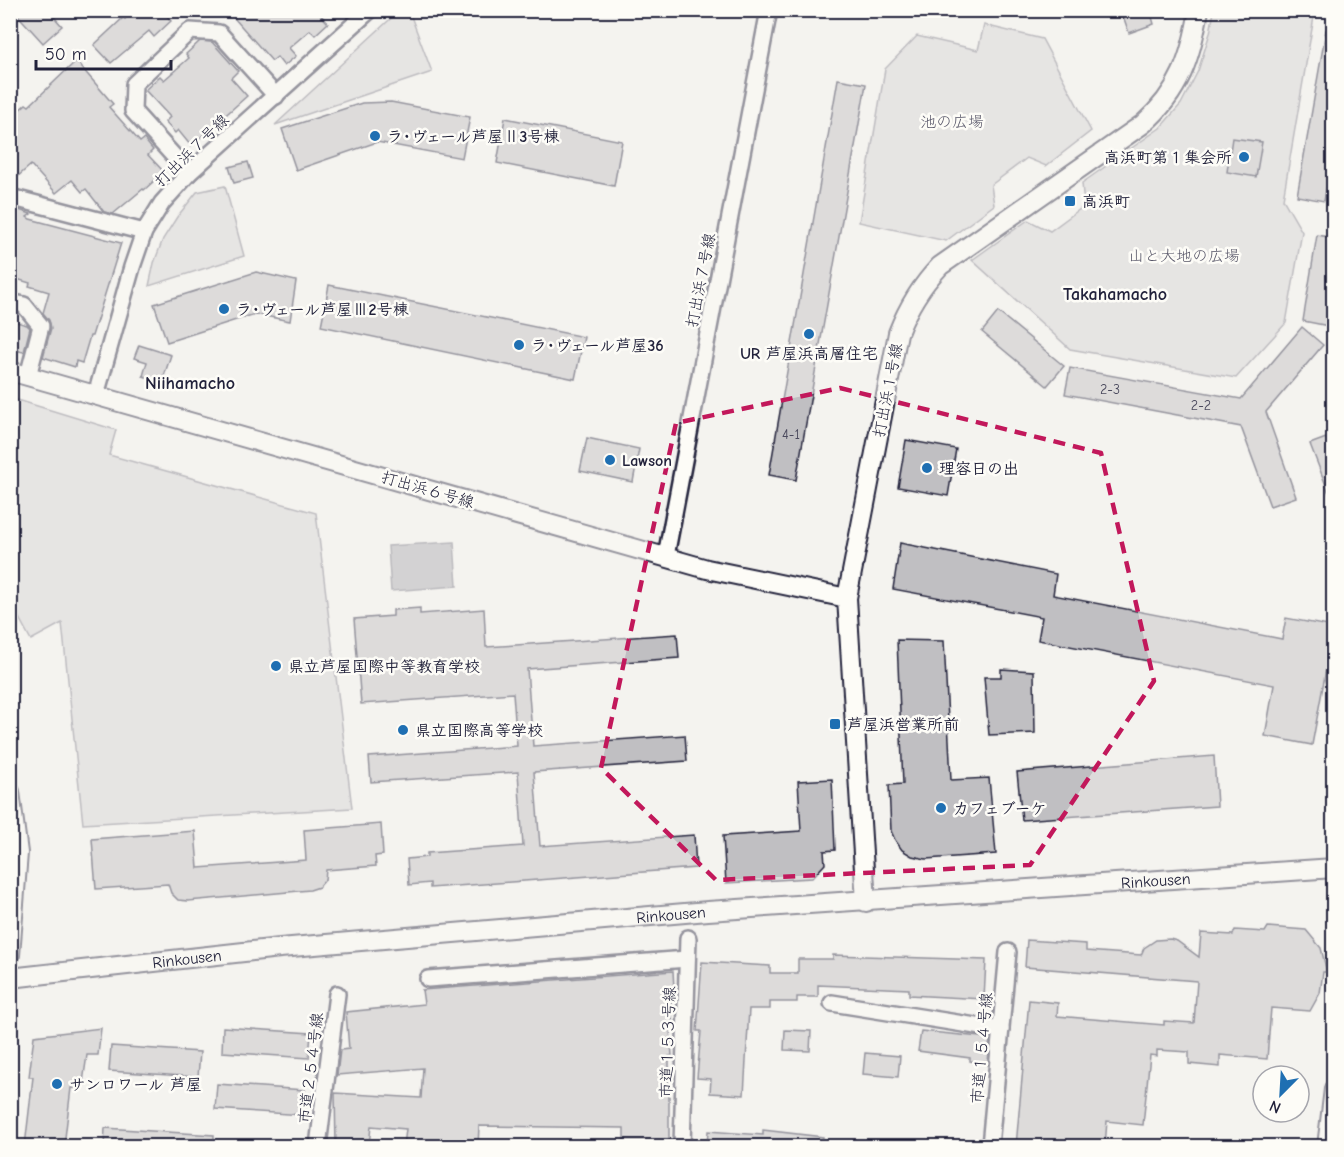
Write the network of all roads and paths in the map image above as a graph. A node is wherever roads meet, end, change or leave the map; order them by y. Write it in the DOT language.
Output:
graph roads {
  1 [pos="770,10"];
  2 [pos="1199,10"];
  3 [pos="360,14"];
  4 [pos="276,96"];
  5 [pos="189,173"];
  6 [pos="10,197"];
  7 [pos="144,232"];
  8 [pos="10,302"];
  9 [pos="19,374"];
  10 [pos="96,395"];
  11 [pos="666,556"];
  12 [pos="847,598"];
  13 [pos="10,792"];
  14 [pos="1334,868"];
  15 [pos="866,902"];
  16 [pos="688,938"];
  17 [pos="1008,952"];
  18 [pos="10,955"];
  19 [pos="687,959"];
  20 [pos="10,978"];
  21 [pos="428,980"];
  22 [pos="337,994"];
  23 [pos="832,1003"];
  24 [pos="1001,1030"];
  25 [pos="1334,1089"];
  26 [pos="318,1146"];
  27 [pos="682,1146"];
  28 [pos="990,1146"];
  29 [pos="1327,1146"];
  1 -- 11 [label="street, 打出浜７号線"];
  2 -- 12 [label="street, 打出浜１号線"];
  3 -- 4 [label="street, 打出浜７号線"];
  4 -- 5 [label="street, 打出浜７号線"];
  4 -- 5 [label="street"];
  5 -- 7 [label="street, 打出浜７号線"];
  6 -- 7 [label="street"];
  7 -- 10 [label="street, 打出浜７号線"];
  8 -- 9 [label="street"];
  9 -- 10 [label="street, 打出浜６号線"];
  10 -- 11 [label="street, 打出浜６号線"];
  11 -- 12 [label="street, 打出浜６号線"];
  12 -- 15 [label="street, 打出浜１号線"];
  13 -- 18 [label="street"];
  14 -- 15 [label="street, Rinkousen"];
  15 -- 20 [label="street, Rinkousen"];
  16 -- 19 [label="street, 市道１５３号線"];
  17 -- 24 [label="street, 市道１５４号線"];
  19 -- 21 [label="street"];
  19 -- 27 [label="street, 市道１５３号線"];
  22 -- 26 [label="street, 市道２５４号線"];
  23 -- 24 [label="street"];
  24 -- 28 [label="street, 市道１５４号線"];
  25 -- 29 [label="street"];
}
